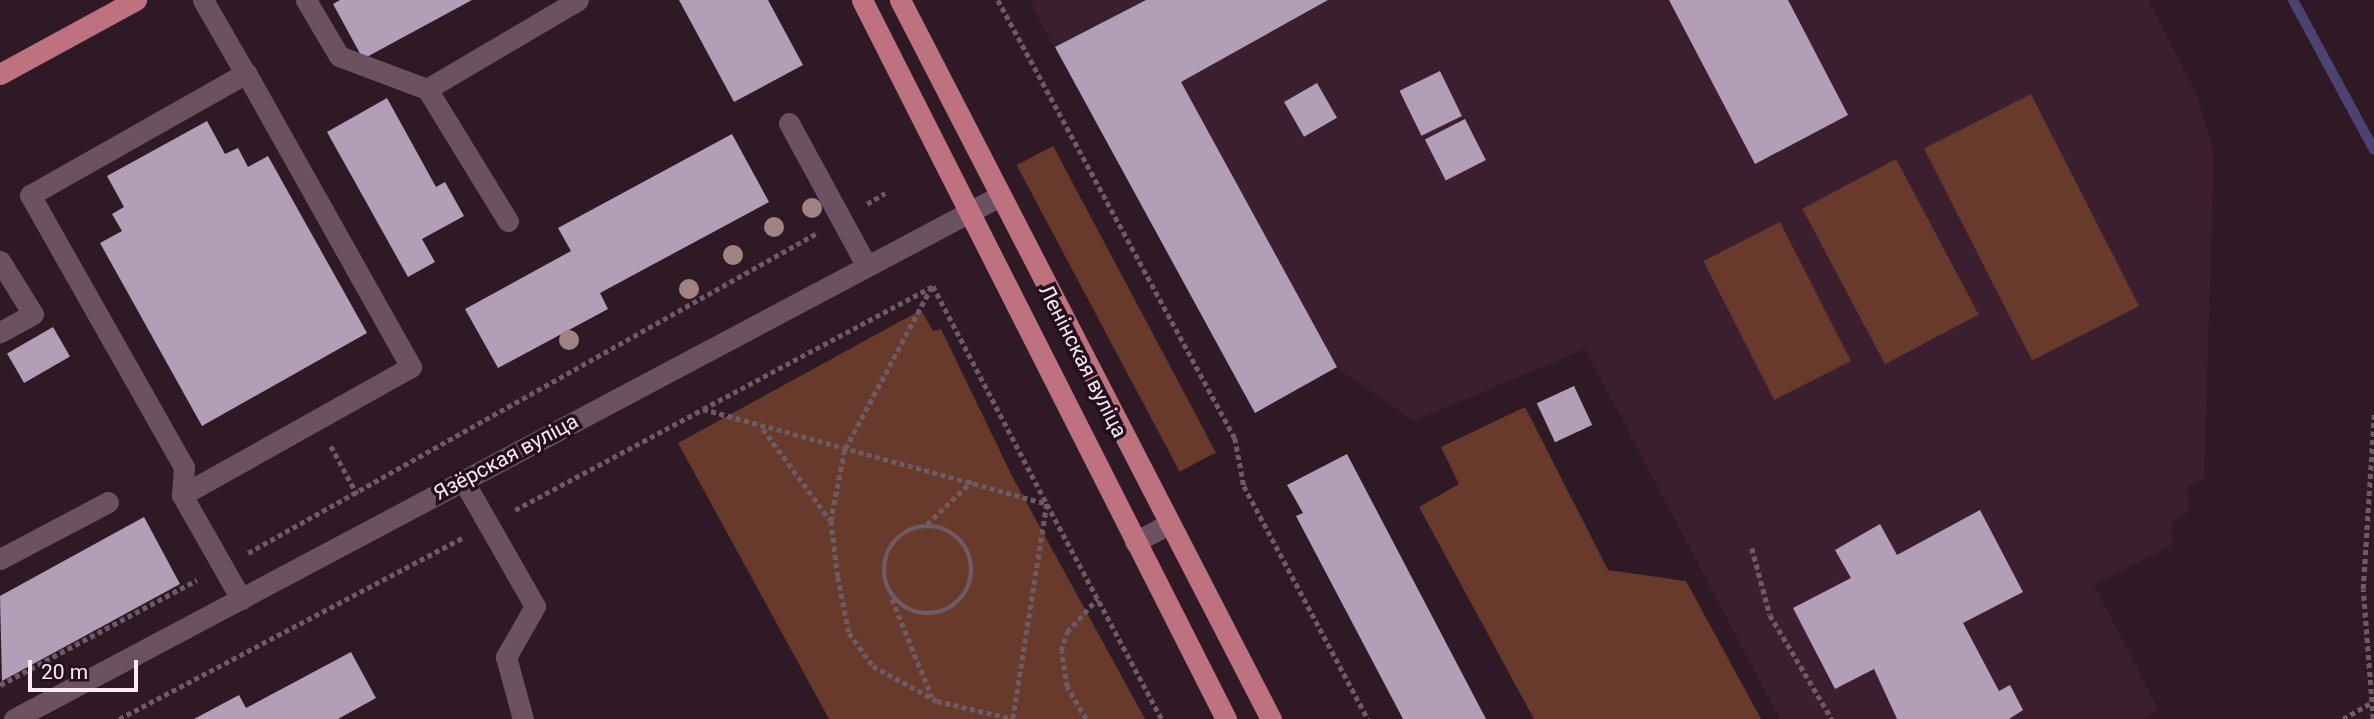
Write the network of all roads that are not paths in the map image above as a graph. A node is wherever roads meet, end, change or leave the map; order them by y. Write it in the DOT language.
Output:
graph roads {
  1 [pos="136,0"];
  2 [pos="203,0"];
  3 [pos="306,0"];
  4 [pos="578,0"];
  5 [pos="862,0"];
  6 [pos="900,0"];
  7 [pos="245,73"];
  8 [pos="0,74"];
  9 [pos="427,89"];
  10 [pos="789,123"];
  11 [pos="998,197"];
  12 [pos="966,213"];
  13 [pos="508,221"];
  14 [pos="0,261"];
  15 [pos="866,265"];
  16 [pos="0,332"];
  17 [pos="463,480"];
  18 [pos="182,495"];
  19 [pos="108,502"];
  20 [pos="1167,525"];
  21 [pos="1135,542"];
  22 [pos="0,559"];
  23 [pos="241,599"];
  24 [pos="15,719"];
  25 [pos="523,719"];
  26 [pos="1226,719"];
  27 [pos="1271,719"];
  1 -- 8 [label="main road"];
  2 -- 7 [label="street"];
  3 -- 9 [label="street"];
  4 -- 9 [label="street"];
  5 -- 12 [label="main road, Ленінская вуліца"];
  6 -- 11 [label="main road, Ленінская вуліца"];
  7 -- 18 [label="street"];
  7 -- 18 [label="street"];
  9 -- 13 [label="street"];
  10 -- 15 [label="street"];
  11 -- 12 [label="street, Язёрская вуліца"];
  11 -- 20 [label="main road, Ленінская вуліца"];
  12 -- 15 [label="street, Язёрская вуліца"];
  12 -- 21 [label="main road, Ленінская вуліца"];
  14 -- 16 [label="street"];
  15 -- 17 [label="street, Язёрская вуліца"];
  17 -- 23 [label="street, Язёрская вуліца"];
  17 -- 25 [label="street"];
  18 -- 23 [label="street"];
  19 -- 22 [label="street"];
  20 -- 21 [label="street"];
  20 -- 27 [label="main road, Ленінская вуліца"];
  21 -- 26 [label="main road, Ленінская вуліца"];
  23 -- 24 [label="street, Язёрская вуліца"];
}
